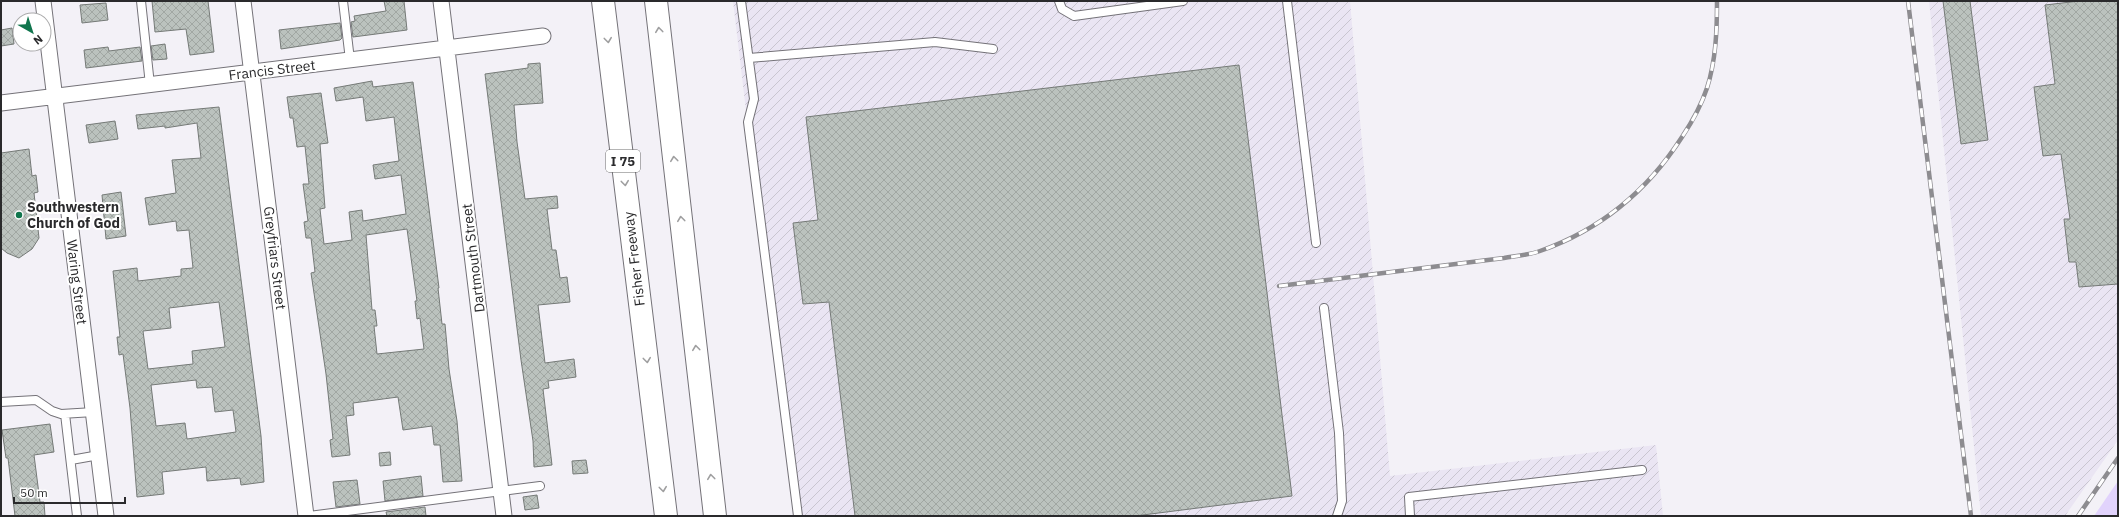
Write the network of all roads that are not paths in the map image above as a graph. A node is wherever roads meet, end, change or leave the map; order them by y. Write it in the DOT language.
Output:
graph roads {
  1 [pos="43,1"];
  2 [pos="142,1"];
  3 [pos="243,1"];
  4 [pos="343,1"];
  5 [pos="441,1"];
  6 [pos="603,1"];
  7 [pos="656,1"];
  8 [pos="741,1"];
  9 [pos="1059,1"];
  10 [pos="1183,1"];
  11 [pos="1287,1"];
  12 [pos="543,36"];
  13 [pos="447,48"];
  14 [pos="993,49"];
  15 [pos="748,58"];
  16 [pos="350,60"];
  17 [pos="252,72"];
  18 [pos="150,84"];
  19 [pos="55,96"];
  20 [pos="1,103"];
  21 [pos="1316,242"];
  22 [pos="1324,308"];
  23 [pos="1,402"];
  24 [pos="94,412"];
  25 [pos="65,414"];
  26 [pos="99,455"];
  27 [pos="71,460"];
  28 [pos="1642,470"];
  29 [pos="540,486"];
  30 [pos="501,491"];
  31 [pos="77,516"];
  32 [pos="106,516"];
  33 [pos="308,516"];
  34 [pos="504,516"];
  35 [pos="666,516"];
  36 [pos="715,516"];
  37 [pos="798,516"];
  38 [pos="1337,516"];
  39 [pos="1410,516"];
  1 -- 19 [label="street, Waring Street"];
  2 -- 18 [label="lane"];
  3 -- 17 [label="street, Greyfriars Street"];
  4 -- 16 [label="lane"];
  5 -- 13 [label="street, Dartmouth Street"];
  6 -- 35 [label="highway, Fisher Freeway / I 75, one-way"];
  36 -- 7 [label="highway, one-way"];
  8 -- 15 [label="lane"];
  9 -- 10 [label="lane"];
  11 -- 21 [label="lane"];
  12 -- 13 [label="street, Francis Street"];
  13 -- 16 [label="street, Francis Street"];
  13 -- 30 [label="street, Dartmouth Street"];
  14 -- 15 [label="lane"];
  15 -- 37 [label="lane"];
  16 -- 17 [label="street, Francis Street"];
  17 -- 18 [label="street, Francis Street"];
  17 -- 33 [label="street, Greyfriars Street"];
  18 -- 19 [label="street, Francis Street"];
  19 -- 20 [label="street, Francis Street"];
  19 -- 24 [label="street, Waring Street"];
  22 -- 38 [label="lane"];
  23 -- 25 [label="lane"];
  24 -- 25 [label="lane"];
  24 -- 26 [label="street, Waring Street"];
  25 -- 27 [label="lane"];
  26 -- 27 [label="lane"];
  26 -- 32 [label="street, Waring Street"];
  27 -- 31 [label="lane"];
  28 -- 39 [label="lane"];
  29 -- 30 [label="lane"];
  30 -- 33 [label="lane"];
  30 -- 34 [label="street, Dartmouth Street"];
}
